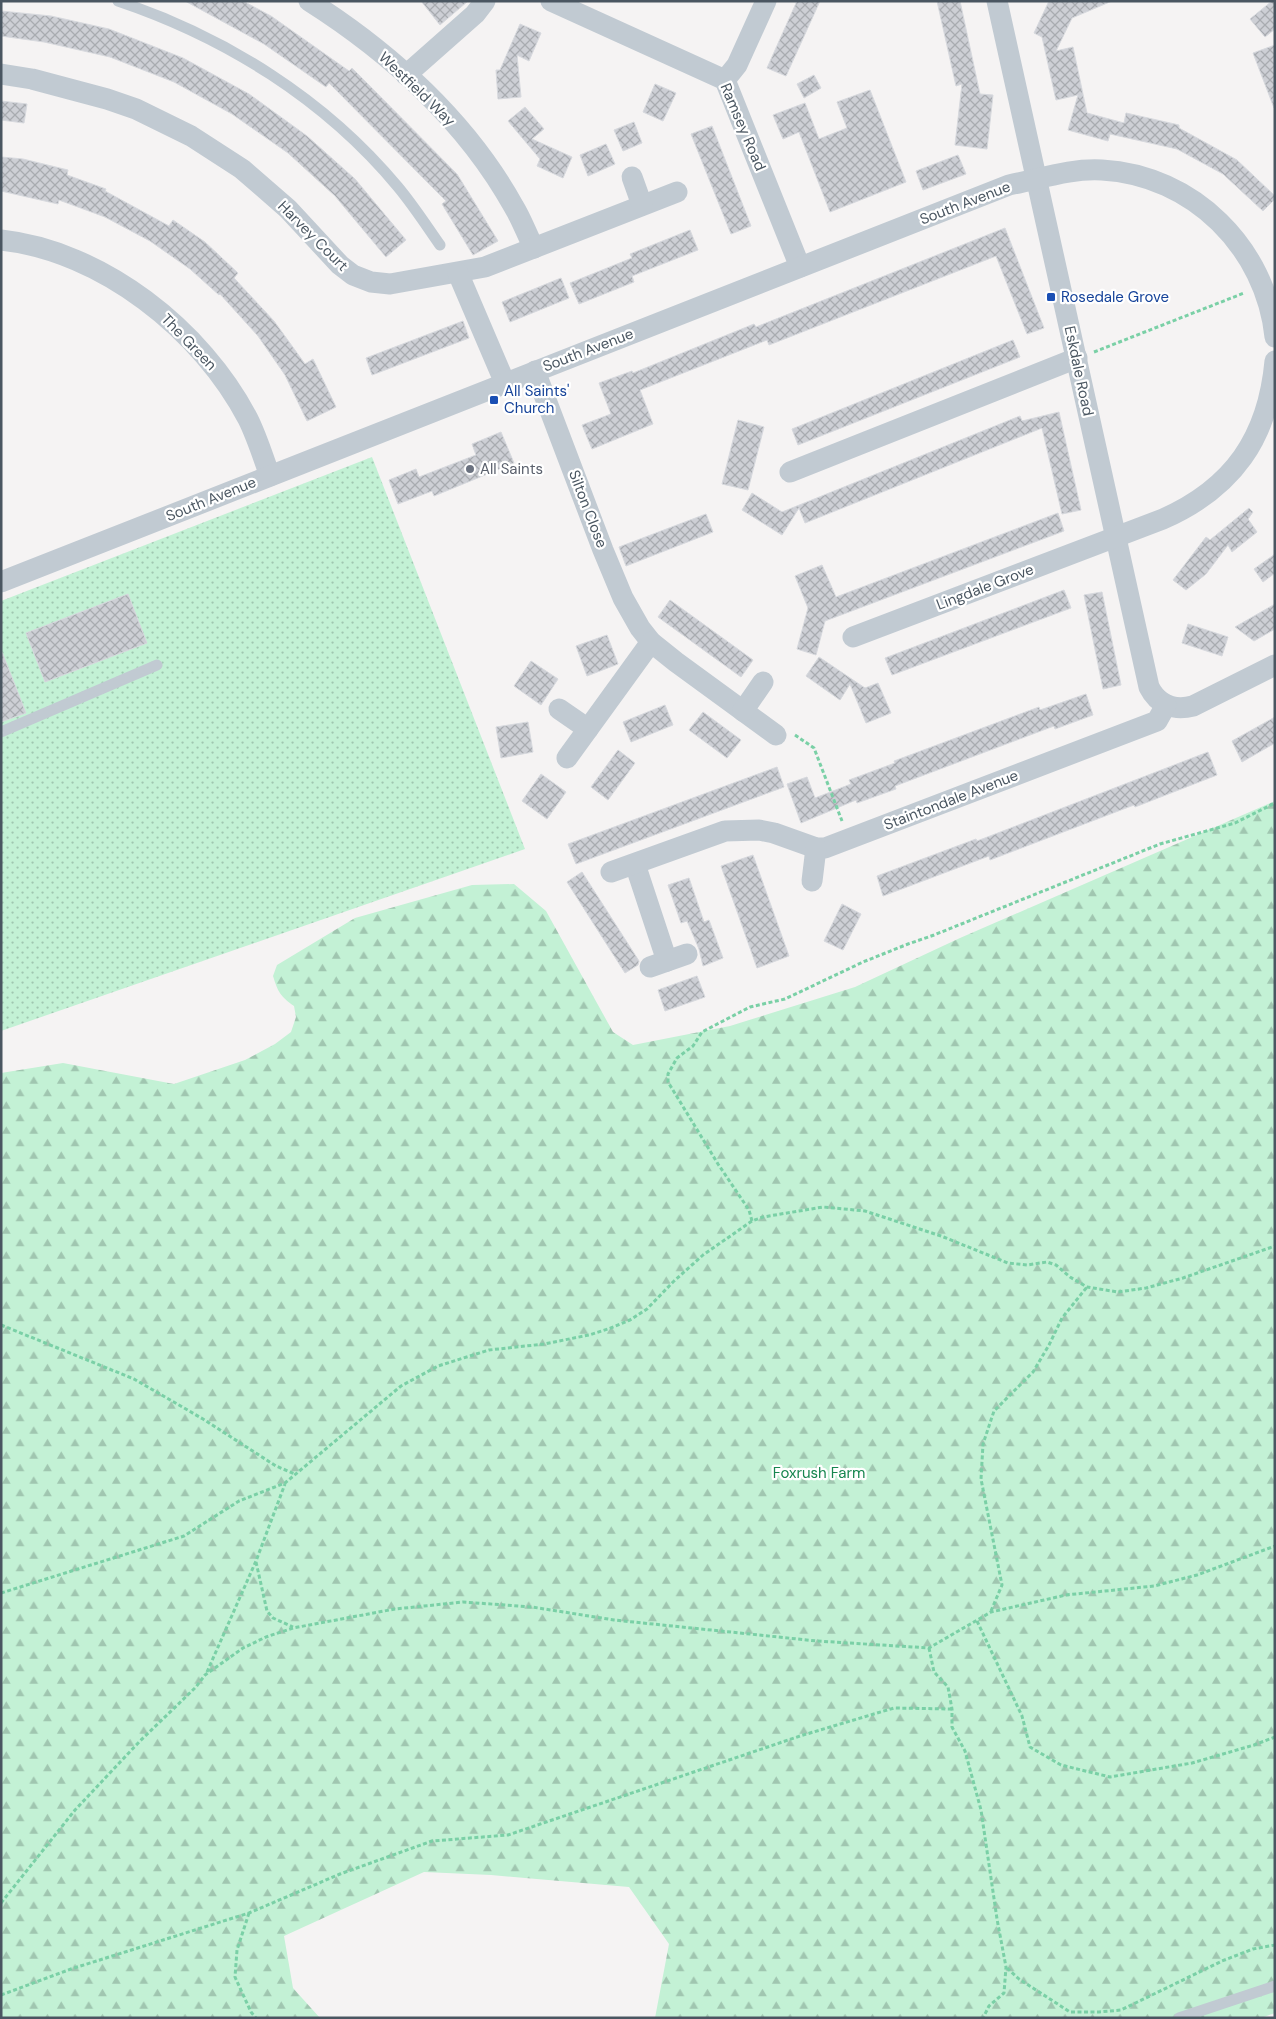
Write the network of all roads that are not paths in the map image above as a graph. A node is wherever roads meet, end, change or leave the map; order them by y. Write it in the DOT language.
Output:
graph roads {
  1 [pos="118,1"];
  2 [pos="309,1"];
  3 [pos="485,1"];
  4 [pos="551,1"];
  5 [pos="766,1"];
  6 [pos="997,1"];
  7 [pos="1,74"];
  8 [pos="406,75"];
  9 [pos="725,80"];
  10 [pos="632,177"];
  11 [pos="1037,179"];
  12 [pos="677,192"];
  13 [pos="642,205"];
  14 [pos="1,240"];
  15 [pos="440,245"];
  16 [pos="534,248"];
  17 [pos="800,267"];
  18 [pos="458,273"];
  19 [pos="1269,283"];
  20 [pos="1275,337"];
  21 [pos="1076,358"];
  22 [pos="1275,361"];
  23 [pos="535,371"];
  24 [pos="505,383"];
  25 [pos="790,472"];
  26 [pos="270,476"];
  27 [pos="1116,536"];
  28 [pos="1,582"];
  29 [pos="853,637"];
  30 [pos="651,642"];
  31 [pos="157,664"];
  32 [pos="1275,665"];
  33 [pos="763,682"];
  34 [pos="1166,705"];
  35 [pos="559,709"];
  36 [pos="743,710"];
  37 [pos="588,729"];
  38 [pos="1,732"];
  39 [pos="776,735"];
  40 [pos="567,758"];
  41 [pos="816,848"];
  42 [pos="635,864"];
  43 [pos="611,872"];
  44 [pos="812,881"];
  45 [pos="668,961"];
  46 [pos="1275,1986"];
  47 [pos="1179,2018"];
  1 -- 15 [label="lane"];
  2 -- 8 [label="street, Westfield Way"];
  3 -- 8 [label="street"];
  4 -- 9 [label="street, Ramsey Road"];
  5 -- 9 [label="street"];
  6 -- 11 [label="street, Eskdale Road"];
  7 -- 18 [label="street, Harvey Court"];
  8 -- 16 [label="street, Westfield Way"];
  9 -- 17 [label="street, Ramsey Road"];
  10 -- 13 [label="street"];
  11 -- 17 [label="street, South Avenue"];
  11 -- 19 [label="street, South Avenue"];
  11 -- 21 [label="street, Eskdale Road"];
  12 -- 13 [label="street, Harvey Court"];
  13 -- 16 [label="street, Harvey Court"];
  14 -- 26 [label="street, The Green"];
  16 -- 18 [label="street, Harvey Court"];
  17 -- 23 [label="street, South Avenue"];
  18 -- 24 [label="street"];
  19 -- 20 [label="street, South Avenue"];
  21 -- 25 [label="street"];
  21 -- 27 [label="street, Eskdale Road"];
  22 -- 27 [label="street, Lingdale Grove"];
  23 -- 24 [label="street, South Avenue"];
  23 -- 30 [label="street, Silton Close"];
  24 -- 26 [label="street, South Avenue"];
  26 -- 28 [label="street, South Avenue"];
  27 -- 29 [label="street, Lingdale Grove"];
  27 -- 34 [label="street, Eskdale Road"];
  30 -- 36 [label="street, Silton Close"];
  30 -- 37 [label="street"];
  31 -- 38 [label="lane"];
  32 -- 34 [label="street"];
  33 -- 36 [label="street"];
  34 -- 41 [label="street, Staintondale Avenue"];
  35 -- 37 [label="street"];
  36 -- 39 [label="street, Silton Close"];
  37 -- 40 [label="street"];
  41 -- 42 [label="street"];
  41 -- 44 [label="street"];
  42 -- 43 [label="street"];
  42 -- 45 [label="street"];
  46 -- 47 [label="lane"];
}
